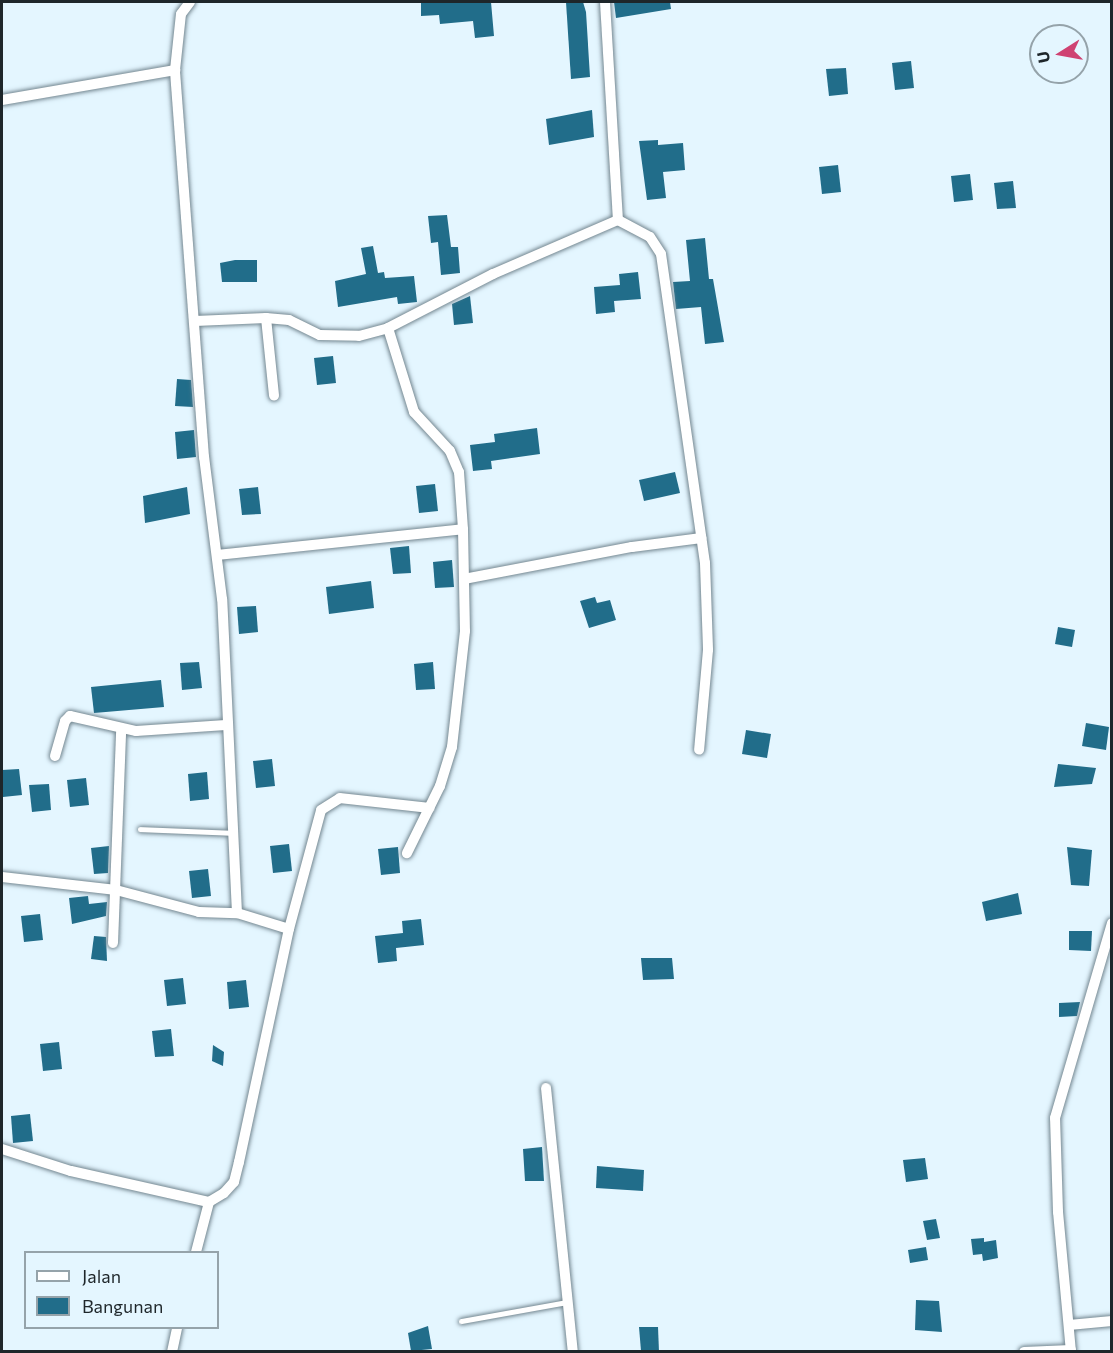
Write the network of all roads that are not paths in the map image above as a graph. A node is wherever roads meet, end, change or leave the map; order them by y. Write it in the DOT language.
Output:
graph roads {
  1 [pos="605,2"];
  2 [pos="185,4"];
  3 [pos="175,70"];
  4 [pos="2,100"];
  5 [pos="618,220"];
  6 [pos="266,318"];
  7 [pos="195,321"];
  8 [pos="388,328"];
  9 [pos="274,396"];
  10 [pos="463,528"];
  11 [pos="701,538"];
  12 [pos="217,555"];
  13 [pos="464,579"];
  14 [pos="226,724"];
  15 [pos="121,730"];
  16 [pos="699,750"];
  17 [pos="55,756"];
  18 [pos="429,808"];
  19 [pos="140,829"];
  20 [pos="234,833"];
  21 [pos="407,853"];
  22 [pos="2,877"];
  23 [pos="116,890"];
  24 [pos="237,913"];
  25 [pos="1112,923"];
  26 [pos="289,929"];
  27 [pos="113,943"];
  28 [pos="546,1088"];
  29 [pos="2,1149"];
  30 [pos="209,1202"];
  31 [pos="196,1251"];
  32 [pos="569,1302"];
  33 [pos="461,1321"];
  34 [pos="1112,1321"];
  35 [pos="1069,1325"];
  36 [pos="177,1329"];
  37 [pos="1071,1351"];
  38 [pos="172,1352"];
  39 [pos="573,1352"];
  40 [pos="1024,1352"];
  1 -- 5 [label="street"];
  2 -- 3 [label="street"];
  3 -- 4 [label="street"];
  3 -- 7 [label="street"];
  5 -- 8 [label="street"];
  5 -- 11 [label="street"];
  6 -- 7 [label="street"];
  6 -- 8 [label="street"];
  6 -- 9 [label="street"];
  7 -- 12 [label="street"];
  8 -- 10 [label="street"];
  10 -- 12 [label="street"];
  10 -- 13 [label="street"];
  11 -- 13 [label="street"];
  11 -- 16 [label="street"];
  12 -- 14 [label="street"];
  13 -- 18 [label="street"];
  14 -- 15 [label="street"];
  14 -- 20 [label="street"];
  15 -- 17 [label="street"];
  15 -- 23 [label="street"];
  18 -- 21 [label="street"];
  18 -- 26 [label="street"];
  19 -- 20 [label="lane"];
  20 -- 24 [label="street"];
  22 -- 23 [label="street"];
  23 -- 24 [label="street"];
  23 -- 27 [label="street"];
  24 -- 26 [label="street"];
  25 -- 35 [label="street"];
  26 -- 30 [label="street"];
  28 -- 32 [label="street"];
  29 -- 30 [label="street"];
  30 -- 31 [label="street"];
  32 -- 33 [label="lane"];
  32 -- 39 [label="street"];
  34 -- 35 [label="street"];
  35 -- 37 [label="street"];
  36 -- 38 [label="street"];
  37 -- 40 [label="street"];
}
